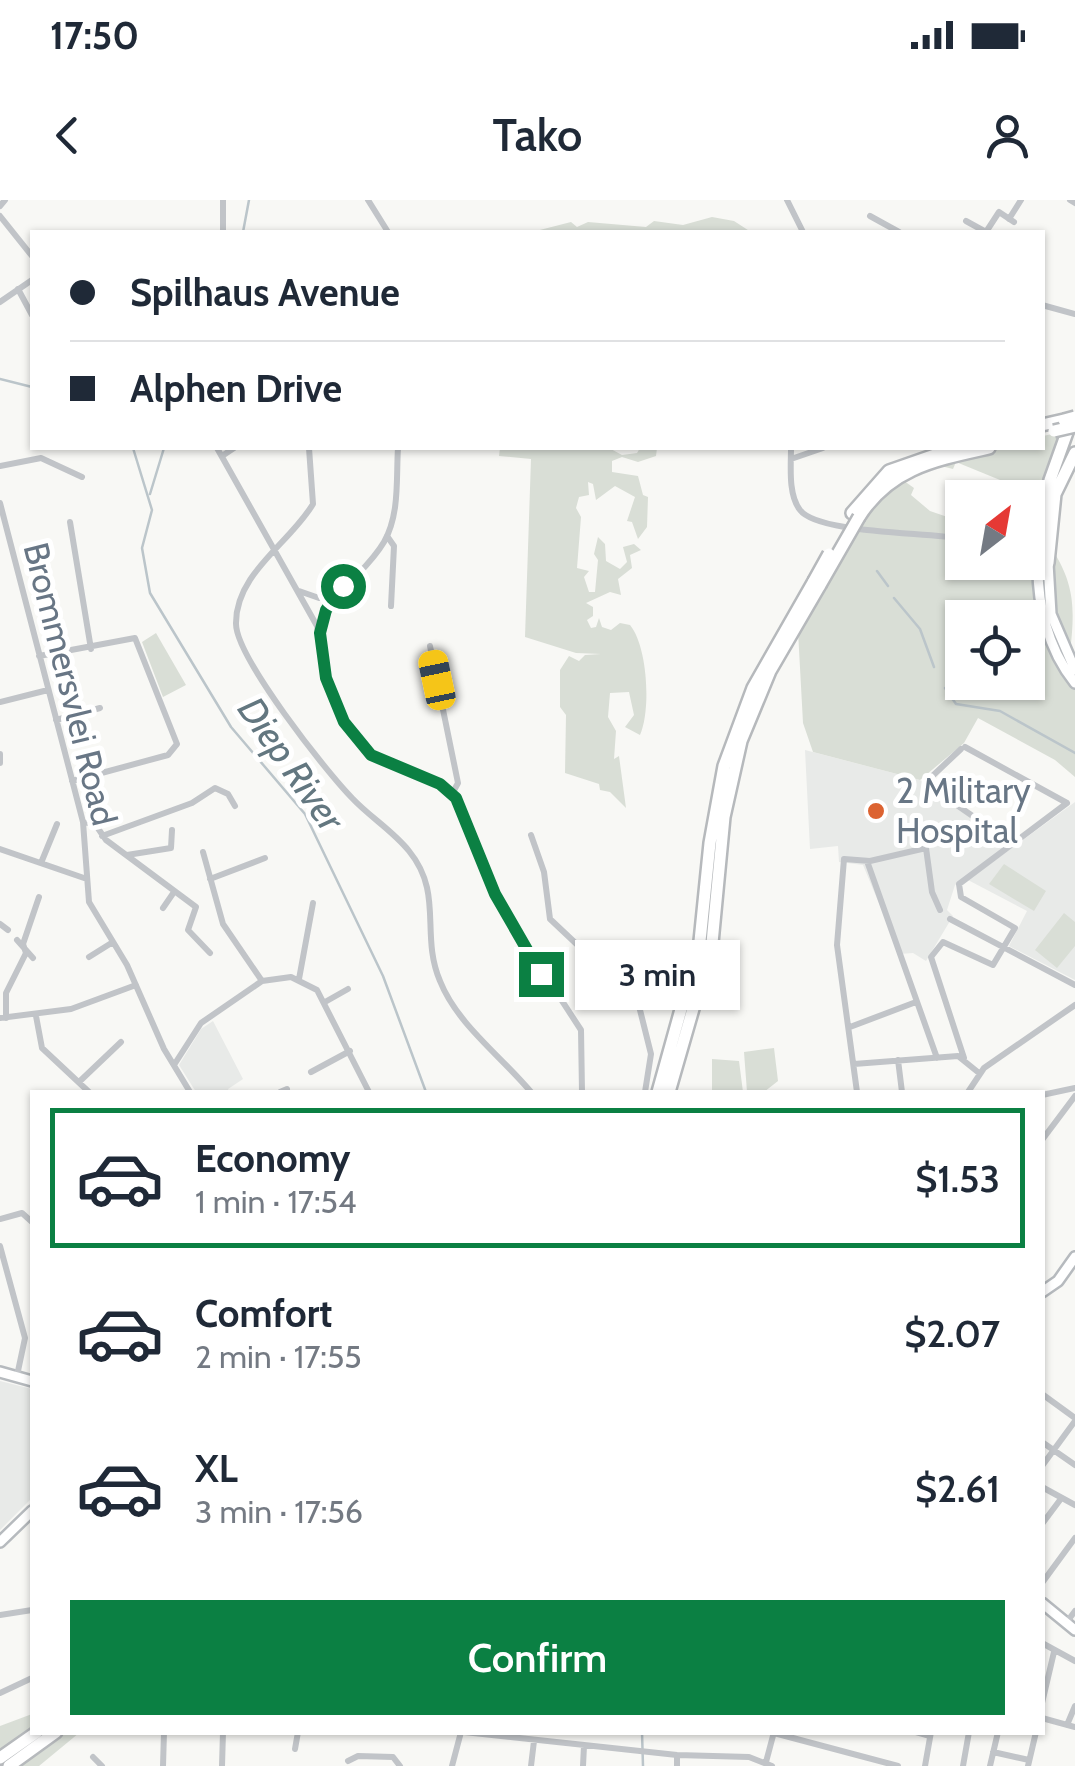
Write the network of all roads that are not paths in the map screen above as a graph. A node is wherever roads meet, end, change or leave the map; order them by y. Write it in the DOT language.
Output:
graph roads {
  1 [pos="5,200"];
  2 [pos="223,200"];
  3 [pos="368,200"];
  4 [pos="786,200"];
  5 [pos="1020,200"];
  6 [pos="0,206"];
  7 [pos="1030,206"];
  8 [pos="0,216"];
  9 [pos="870,216"];
  10 [pos="966,221"];
  11 [pos="223,230"];
  12 [pos="387,230"];
  13 [pos="802,230"];
  14 [pos="896,230"];
  15 [pos="982,230"];
  16 [pos="987,230"];
  17 [pos="30,254"];
  18 [pos="30,281"];
  19 [pos="18,289"];
  20 [pos="0,302"];
  21 [pos="1045,306"];
  22 [pos="30,311"];
  23 [pos="1075,314"];
  24 [pos="1072,420"];
  25 [pos="1046,430"];
  26 [pos="218,450"];
  27 [pos="231,450"];
  28 [pos="309,450"];
  29 [pos="398,450"];
  30 [pos="791,450"];
  31 [pos="818,450"];
  32 [pos="949,450"];
  33 [pos="981,450"];
  34 [pos="1075,453"];
  35 [pos="222,456"];
  36 [pos="791,459"];
  37 [pos="0,466"];
  38 [pos="82,477"];
  39 [pos="0,503"];
  40 [pos="855,515"];
  41 [pos="70,522"];
  42 [pos="1045,522"];
  43 [pos="387,536"];
  44 [pos="945,537"];
  45 [pos="275,549"];
  46 [pos="1045,553"];
  47 [pos="1040,580"];
  48 [pos="1042,580"];
  49 [pos="817,583"];
  50 [pos="298,590"];
  51 [pos="337,592"];
  52 [pos="392,606"];
  53 [pos="320,633"];
  54 [pos="430,646"];
  55 [pos="91,649"];
  56 [pos="39,656"];
  57 [pos="1075,670"];
  58 [pos="1075,682"];
  59 [pos="48,690"];
  60 [pos="0,702"];
  61 [pos="100,708"];
  62 [pos="56,720"];
  63 [pos="0,754"];
  64 [pos="0,763"];
  65 [pos="72,782"];
  66 [pos="452,794"];
  67 [pos="235,806"];
  68 [pos="83,822"];
  69 [pos="57,824"];
  70 [pos="172,830"];
  71 [pos="531,834"];
  72 [pos="102,836"];
  73 [pos="1013,844"];
  74 [pos="0,849"];
  75 [pos="203,852"];
  76 [pos="127,855"];
  77 [pos="265,858"];
  78 [pos="867,861"];
  79 [pos="41,863"];
  80 [pos="84,878"];
  81 [pos="210,879"];
  82 [pos="174,892"];
  83 [pos="39,897"];
  84 [pos="313,903"];
  85 [pos="163,908"];
  86 [pos="940,910"];
  87 [pos="950,919"];
  88 [pos="17,940"];
  89 [pos="113,942"];
  90 [pos="25,948"];
  91 [pos="1005,948"];
  92 [pos="210,953"];
  93 [pos="89,957"];
  94 [pos="33,958"];
  95 [pos="299,979"];
  96 [pos="262,982"];
  97 [pos="1074,985"];
  98 [pos="136,986"];
  99 [pos="348,989"];
  100 [pos="325,1002"];
  101 [pos="916,1002"];
  102 [pos="1075,1005"];
  103 [pos="36,1016"];
  104 [pos="3,1018"];
  105 [pos="850,1027"];
  106 [pos="121,1042"];
  107 [pos="350,1053"];
  108 [pos="937,1058"];
  109 [pos="964,1058"];
  110 [pos="898,1060"];
  111 [pos="854,1064"];
  112 [pos="174,1066"];
  113 [pos="972,1066"];
  114 [pos="981,1070"];
  115 [pos="310,1072"];
  116 [pos="79,1082"];
  117 [pos="973,1083"];
  118 [pos="1075,1088"];
  119 [pos="87,1090"];
  120 [pos="189,1090"];
  121 [pos="368,1090"];
  122 [pos="529,1090"];
  123 [pos="582,1090"];
  124 [pos="645,1090"];
  125 [pos="659,1090"];
  126 [pos="670,1090"];
  127 [pos="856,1090"];
  128 [pos="902,1090"];
  129 [pos="969,1090"];
  130 [pos="1045,1094"];
  131 [pos="1075,1096"];
  132 [pos="1045,1136"];
  133 [pos="0,1219"];
  134 [pos="30,1220"];
  135 [pos="0,1246"];
  136 [pos="1074,1261"];
  137 [pos="4,1274"];
  138 [pos="1045,1290"];
  139 [pos="29,1338"];
  140 [pos="18,1371"];
  141 [pos="0,1372"];
  142 [pos="30,1380"];
  143 [pos="1045,1396"];
  144 [pos="1075,1420"];
  145 [pos="1045,1444"];
  146 [pos="1054,1450"];
  147 [pos="1045,1462"];
  148 [pos="1075,1466"];
  149 [pos="1045,1489"];
  150 [pos="1060,1500"];
  151 [pos="1075,1506"];
  152 [pos="30,1510"];
  153 [pos="1045,1520"];
  154 [pos="1075,1538"];
  155 [pos="0,1542"];
  156 [pos="1045,1579"];
  157 [pos="1045,1605"];
  158 [pos="30,1610"];
  159 [pos="1075,1611"];
  160 [pos="0,1615"];
  161 [pos="1071,1626"];
  162 [pos="1045,1645"];
  163 [pos="1054,1652"];
  164 [pos="1075,1661"];
  165 [pos="30,1679"];
  166 [pos="0,1693"];
  167 [pos="1045,1693"];
  168 [pos="1075,1706"];
  169 [pos="1045,1719"];
  170 [pos="1071,1726"];
  171 [pos="30,1733"];
  172 [pos="30,1735"];
  173 [pos="52,1735"];
  174 [pos="60,1735"];
  175 [pos="164,1735"];
  176 [pos="224,1735"];
  177 [pos="297,1735"];
  178 [pos="461,1735"];
  179 [pos="774,1735"];
  180 [pos="782,1735"];
  181 [pos="931,1735"];
  182 [pos="968,1735"];
  183 [pos="997,1735"];
  184 [pos="1035,1735"];
  185 [pos="506,1736"];
  186 [pos="534,1741"];
  187 [pos="584,1746"];
  188 [pos="0,1748"];
  189 [pos="295,1749"];
  190 [pos="993,1752"];
  191 [pos="678,1755"];
  192 [pos="714,1756"];
  193 [pos="93,1757"];
  194 [pos="0,1758"];
  195 [pos="348,1762"];
  196 [pos="753,1762"];
  197 [pos="1029,1763"];
  198 [pos="456,1764"];
  199 [pos="769,1764"];
  200 [pos="9,1766"];
  201 [pos="24,1766"];
  202 [pos="102,1766"];
  203 [pos="163,1766"];
  204 [pos="222,1766"];
  205 [pos="400,1766"];
  206 [pos="532,1766"];
  207 [pos="583,1766"];
  208 [pos="677,1766"];
  209 [pos="714,1766"];
  210 [pos="898,1766"];
  211 [pos="925,1766"];
  212 [pos="963,1766"];
  213 [pos="990,1766"];
  1 -- 6 [label="street"];
  2 -- 11 [label="street"];
  3 -- 12 [label="street"];
  4 -- 13 [label="street"];
  5 -- 7 [label="street"];
  5 -- 16 [label="street"];
  8 -- 17 [label="street"];
  9 -- 14 [label="street"];
  10 -- 15 [label="street"];
  18 -- 19 [label="street"];
  19 -- 20 [label="street"];
  19 -- 22 [label="street"];
  21 -- 23 [label="street"];
  24 -- 25 [label="highway"];
  24 -- 42 [label="highway"];
  26 -- 35 [label="street"];
  27 -- 35 [label="street"];
  28 -- 45 [label="street"];
  29 -- 43 [label="street"];
  30 -- 36 [label="street"];
  31 -- 36 [label="street"];
  32 -- 40 [label="highway"];
  33 -- 40 [label="highway"];
  34 -- 46 [label="highway"];
  35 -- 45 [label="street"];
  36 -- 44 [label="street"];
  37 -- 38 [label="street"];
  39 -- 56 [label="street, Brommersvlei Road"];
  40 -- 49 [label="highway, bridge"];
  41 -- 55 [label="street"];
  43 -- 51 [label="street"];
  43 -- 52 [label="street"];
  45 -- 50 [label="street"];
  45 -- 122 [label="street"];
  47 -- 58 [label="main road"];
  48 -- 57 [label="main road"];
  49 -- 125 [label="highway"];
  49 -- 126 [label="highway"];
  50 -- 51 [label="street"];
  50 -- 53 [label="street"];
  51 -- 53 [label="street"];
  53 -- 66 [label="street"];
  54 -- 66 [label="street"];
  55 -- 56 [label="street"];
  55 -- 65 [label="street"];
  56 -- 59 [label="street, Brommersvlei Road"];
  59 -- 60 [label="street"];
  59 -- 62 [label="street, Brommersvlei Road"];
  61 -- 62 [label="street"];
  62 -- 65 [label="street, Brommersvlei Road"];
  63 -- 64 [label="street"];
  65 -- 68 [label="street, Brommersvlei Road"];
  66 -- 123 [label="street"];
  67 -- 72 [label="street"];
  68 -- 72 [label="street"];
  68 -- 80 [label="street, Brommersvlei Road"];
  69 -- 79 [label="street"];
  70 -- 76 [label="street"];
  71 -- 124 [label="street"];
  72 -- 76 [label="street"];
  73 -- 73 [label="street"];
  73 -- 91 [label="street"];
  74 -- 79 [label="street"];
  75 -- 81 [label="street"];
  76 -- 82 [label="street"];
  77 -- 81 [label="street"];
  78 -- 86 [label="street"];
  78 -- 101 [label="street"];
  78 -- 105 [label="street"];
  79 -- 80 [label="street"];
  80 -- 89 [label="street, Brommersvlei Road"];
  81 -- 96 [label="street"];
  82 -- 85 [label="street"];
  82 -- 92 [label="street"];
  83 -- 90 [label="street"];
  84 -- 95 [label="street"];
  87 -- 91 [label="street"];
  88 -- 90 [label="street"];
  89 -- 93 [label="street"];
  89 -- 98 [label="street, Brommersvlei Road"];
  90 -- 94 [label="street"];
  90 -- 104 [label="street"];
  91 -- 97 [label="street"];
  91 -- 109 [label="street"];
  95 -- 96 [label="street"];
  95 -- 100 [label="street"];
  96 -- 112 [label="street"];
  98 -- 103 [label="street"];
  98 -- 112 [label="street, Brommersvlei Road"];
  99 -- 100 [label="street"];
  100 -- 107 [label="street"];
  101 -- 105 [label="street"];
  101 -- 108 [label="street"];
  102 -- 114 [label="street"];
  103 -- 104 [label="street"];
  103 -- 116 [label="street"];
  105 -- 111 [label="street"];
  106 -- 116 [label="street"];
  107 -- 115 [label="street"];
  107 -- 121 [label="street"];
  108 -- 109 [label="street"];
  108 -- 110 [label="street"];
  109 -- 113 [label="street"];
  110 -- 111 [label="street"];
  110 -- 128 [label="street"];
  111 -- 127 [label="street"];
  112 -- 120 [label="street, Brommersvlei Road"];
  113 -- 114 [label="street"];
  113 -- 117 [label="street"];
  114 -- 117 [label="street"];
  116 -- 119 [label="street"];
  117 -- 129 [label="street"];
  118 -- 130 [label="street"];
  131 -- 132 [label="street"];
  133 -- 134 [label="street"];
  135 -- 137 [label="street"];
  136 -- 138 [label="main road"];
  137 -- 139 [label="street"];
  139 -- 140 [label="street"];
  141 -- 142 [label="main road"];
  143 -- 144 [label="street"];
  144 -- 146 [label="street"];
  145 -- 146 [label="street"];
  146 -- 147 [label="street"];
  146 -- 148 [label="street"];
  149 -- 150 [label="street"];
  150 -- 151 [label="street"];
  150 -- 153 [label="street"];
  152 -- 155 [label="main road"];
  154 -- 156 [label="street"];
  157 -- 161 [label="main road"];
  158 -- 160 [label="street"];
  159 -- 161 [label="street"];
  162 -- 163 [label="street"];
  163 -- 164 [label="street"];
  163 -- 167 [label="street"];
  165 -- 166 [label="street"];
  168 -- 170 [label="street"];
  169 -- 170 [label="street"];
  171 -- 188 [label="highway"];
  172 -- 194 [label="highway"];
  173 -- 200 [label="highway"];
  174 -- 201 [label="highway"];
  175 -- 203 [label="street"];
  176 -- 204 [label="street"];
  177 -- 189 [label="street"];
  178 -- 198 [label="street"];
  179 -- 199 [label="street"];
  180 -- 210 [label="street"];
  181 -- 211 [label="street"];
  182 -- 212 [label="street"];
  183 -- 190 [label="street"];
  184 -- 197 [label="street"];
  185 -- 186 [label="street"];
  186 -- 187 [label="street"];
  186 -- 206 [label="street"];
  187 -- 191 [label="street"];
  187 -- 207 [label="street"];
  190 -- 197 [label="street"];
  190 -- 213 [label="street"];
  191 -- 192 [label="street"];
  191 -- 208 [label="street"];
  192 -- 196 [label="street"];
  192 -- 209 [label="street"];
  193 -- 202 [label="street"];
  195 -- 205 [label="street"];
  196 -- 199 [label="street"];
}
